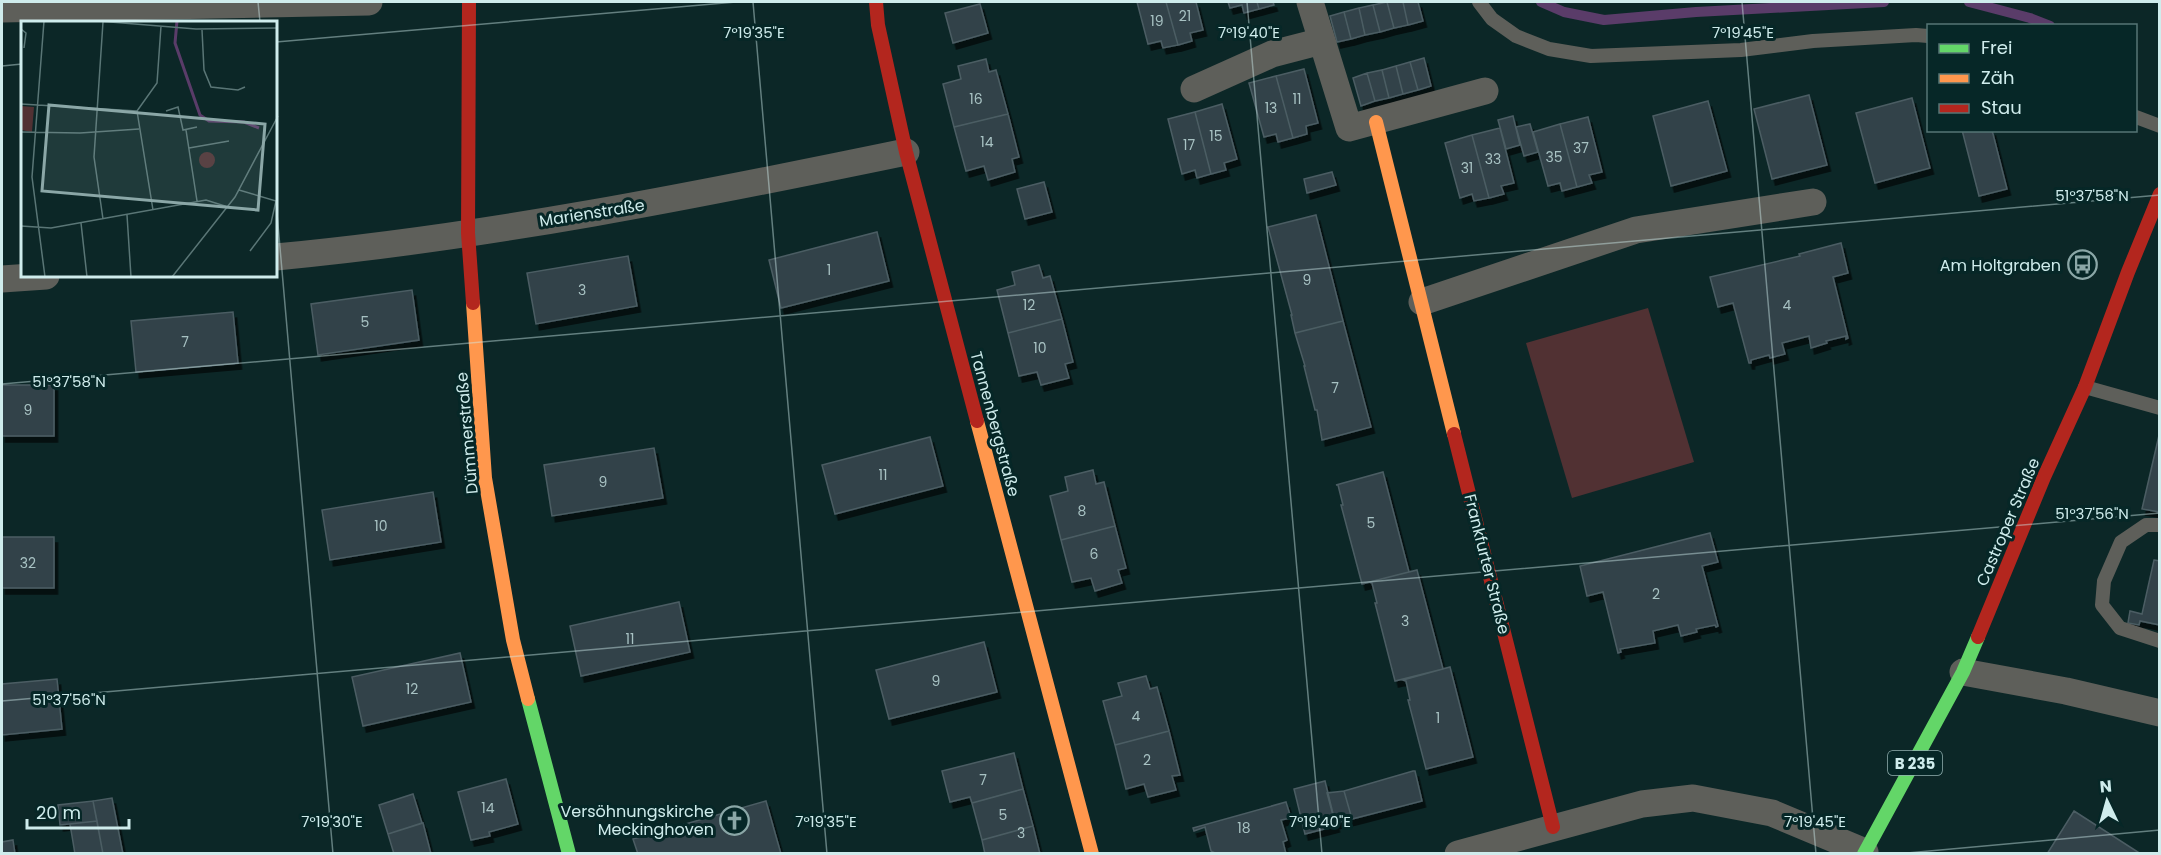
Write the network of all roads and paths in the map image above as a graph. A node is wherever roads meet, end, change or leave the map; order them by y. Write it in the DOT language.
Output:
graph roads {
  1 [pos="369,2"];
  2 [pos="469,2"];
  3 [pos="876,2"];
  4 [pos="1310,2"];
  5 [pos="1479,2"];
  6 [pos="2,9"];
  7 [pos="1927,36"];
  8 [pos="1323,41"];
  9 [pos="1194,89"];
  10 [pos="1485,91"];
  11 [pos="2137,117"];
  12 [pos="1376,122"];
  13 [pos="2160,126"];
  14 [pos="906,152"];
  15 [pos="2160,194"];
  16 [pos="1813,202"];
  17 [pos="468,233"];
  18 [pos="278,257"];
  19 [pos="21,278"];
  20 [pos="2,279"];
  21 [pos="1422,302"];
  22 [pos="2085,387"];
  23 [pos="2160,408"];
  24 [pos="2160,525"];
  25 [pos="2160,641"];
  26 [pos="1963,672"];
  27 [pos="2160,713"];
  28 [pos="1553,827"];
  29 [pos="1865,853"];
  30 [pos="569,854"];
  31 [pos="1092,854"];
  32 [pos="1458,854"];
  1 -- 6 [label="street"];
  2 -- 17 [label="street, Dümmerstraße"];
  3 -- 14 [label="street, Tannenbergstraße"];
  4 -- 8 [label="street"];
  5 -- 7 [label="lane"];
  8 -- 9 [label="street"];
  8 -- 12 [label="street"];
  10 -- 12 [label="street"];
  11 -- 13 [label="lane"];
  12 -- 21 [label="street, Frankfurter Straße"];
  14 -- 17 [label="street, Marienstraße"];
  14 -- 31 [label="street, Tannenbergstraße"];
  15 -- 22 [label="street, Castroper Straße / B 235"];
  16 -- 21 [label="street"];
  17 -- 18 [label="street, Marienstraße"];
  17 -- 30 [label="street, Dümmerstraße"];
  19 -- 20 [label="street"];
  21 -- 28 [label="street, Frankfurter Straße"];
  22 -- 23 [label="lane"];
  22 -- 26 [label="street, Castroper Straße / B 235"];
  24 -- 25 [label="lane"];
  26 -- 27 [label="street"];
  26 -- 29 [label="street, Castroper Straße / B 235"];
  28 -- 29 [label="street"];
  28 -- 32 [label="street"];
}
